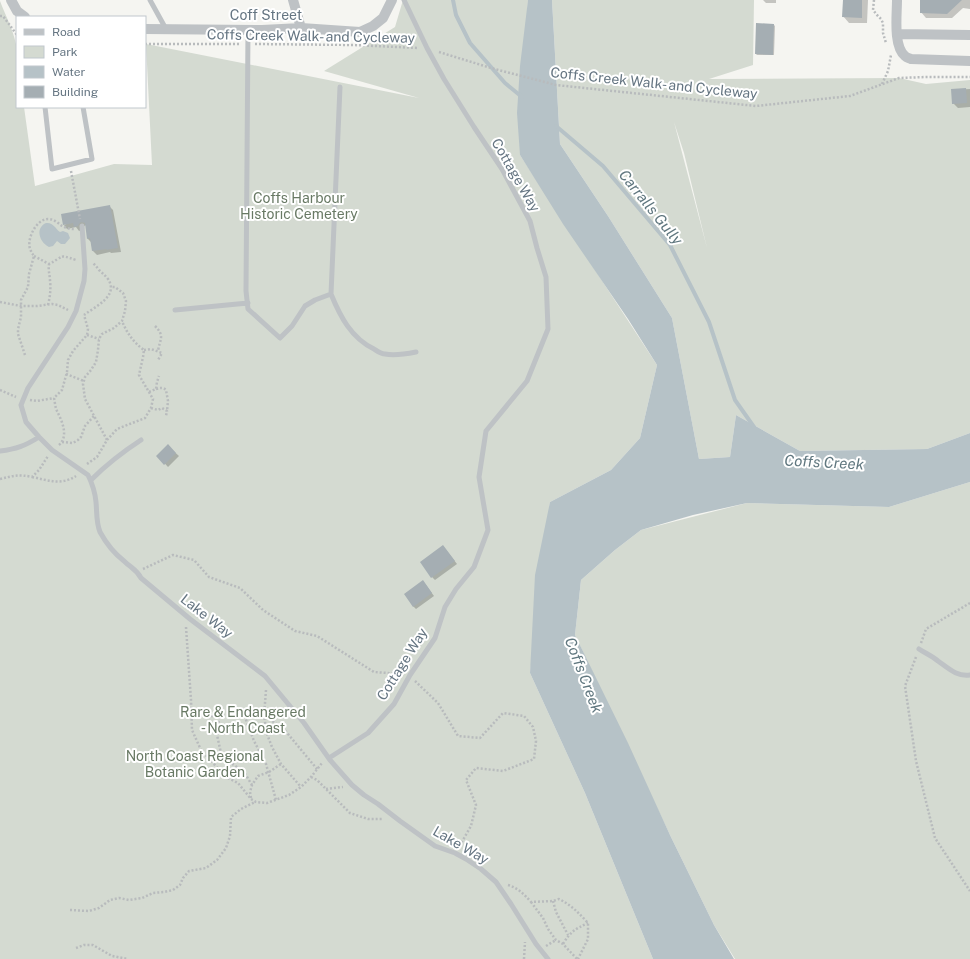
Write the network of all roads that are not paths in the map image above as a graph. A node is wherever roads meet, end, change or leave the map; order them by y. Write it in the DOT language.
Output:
graph roads {
  1 [pos="11,0"];
  2 [pos="150,0"];
  3 [pos="293,0"];
  4 [pos="392,0"];
  5 [pos="404,0"];
  6 [pos="897,0"];
  7 [pos="21,14"];
  8 [pos="301,28"];
  9 [pos="146,29"];
  10 [pos="166,29"];
  11 [pos="248,29"];
  12 [pos="897,35"];
  13 [pos="970,35"];
  14 [pos="970,61"];
  15 [pos="340,87"];
  16 [pos="45,108"];
  17 [pos="84,108"];
  18 [pos="82,228"];
  19 [pos="331,294"];
  20 [pos="248,303"];
  21 [pos="175,310"];
  22 [pos="416,352"];
  23 [pos="39,437"];
  24 [pos="141,440"];
  25 [pos="0,451"];
  26 [pos="90,480"];
  27 [pos="919,649"];
  28 [pos="970,675"];
  29 [pos="329,758"];
  30 [pos="548,959"];
  1 -- 7 [label="street"];
  2 -- 10 [label="lane"];
  3 -- 8 [label="street"];
  4 -- 8 [label="street, Coff Street"];
  5 -- 29 [label="lane, Cottage Way"];
  6 -- 12 [label="street"];
  8 -- 11 [label="street, Coff Street"];
  9 -- 10 [label="street, Coff Street"];
  10 -- 11 [label="street, Coff Street"];
  11 -- 20 [label="lane"];
  12 -- 13 [label="street"];
  12 -- 14 [label="street"];
  15 -- 19 [label="lane"];
  16 -- 17 [label="lane"];
  18 -- 23 [label="lane, Lake Way"];
  19 -- 20 [label="lane"];
  19 -- 22 [label="lane"];
  20 -- 21 [label="lane"];
  23 -- 25 [label="lane"];
  23 -- 26 [label="lane, Lake Way"];
  24 -- 26 [label="lane"];
  26 -- 29 [label="lane, Lake Way"];
  27 -- 28 [label="lane"];
  29 -- 30 [label="lane, Lake Way"];
}
